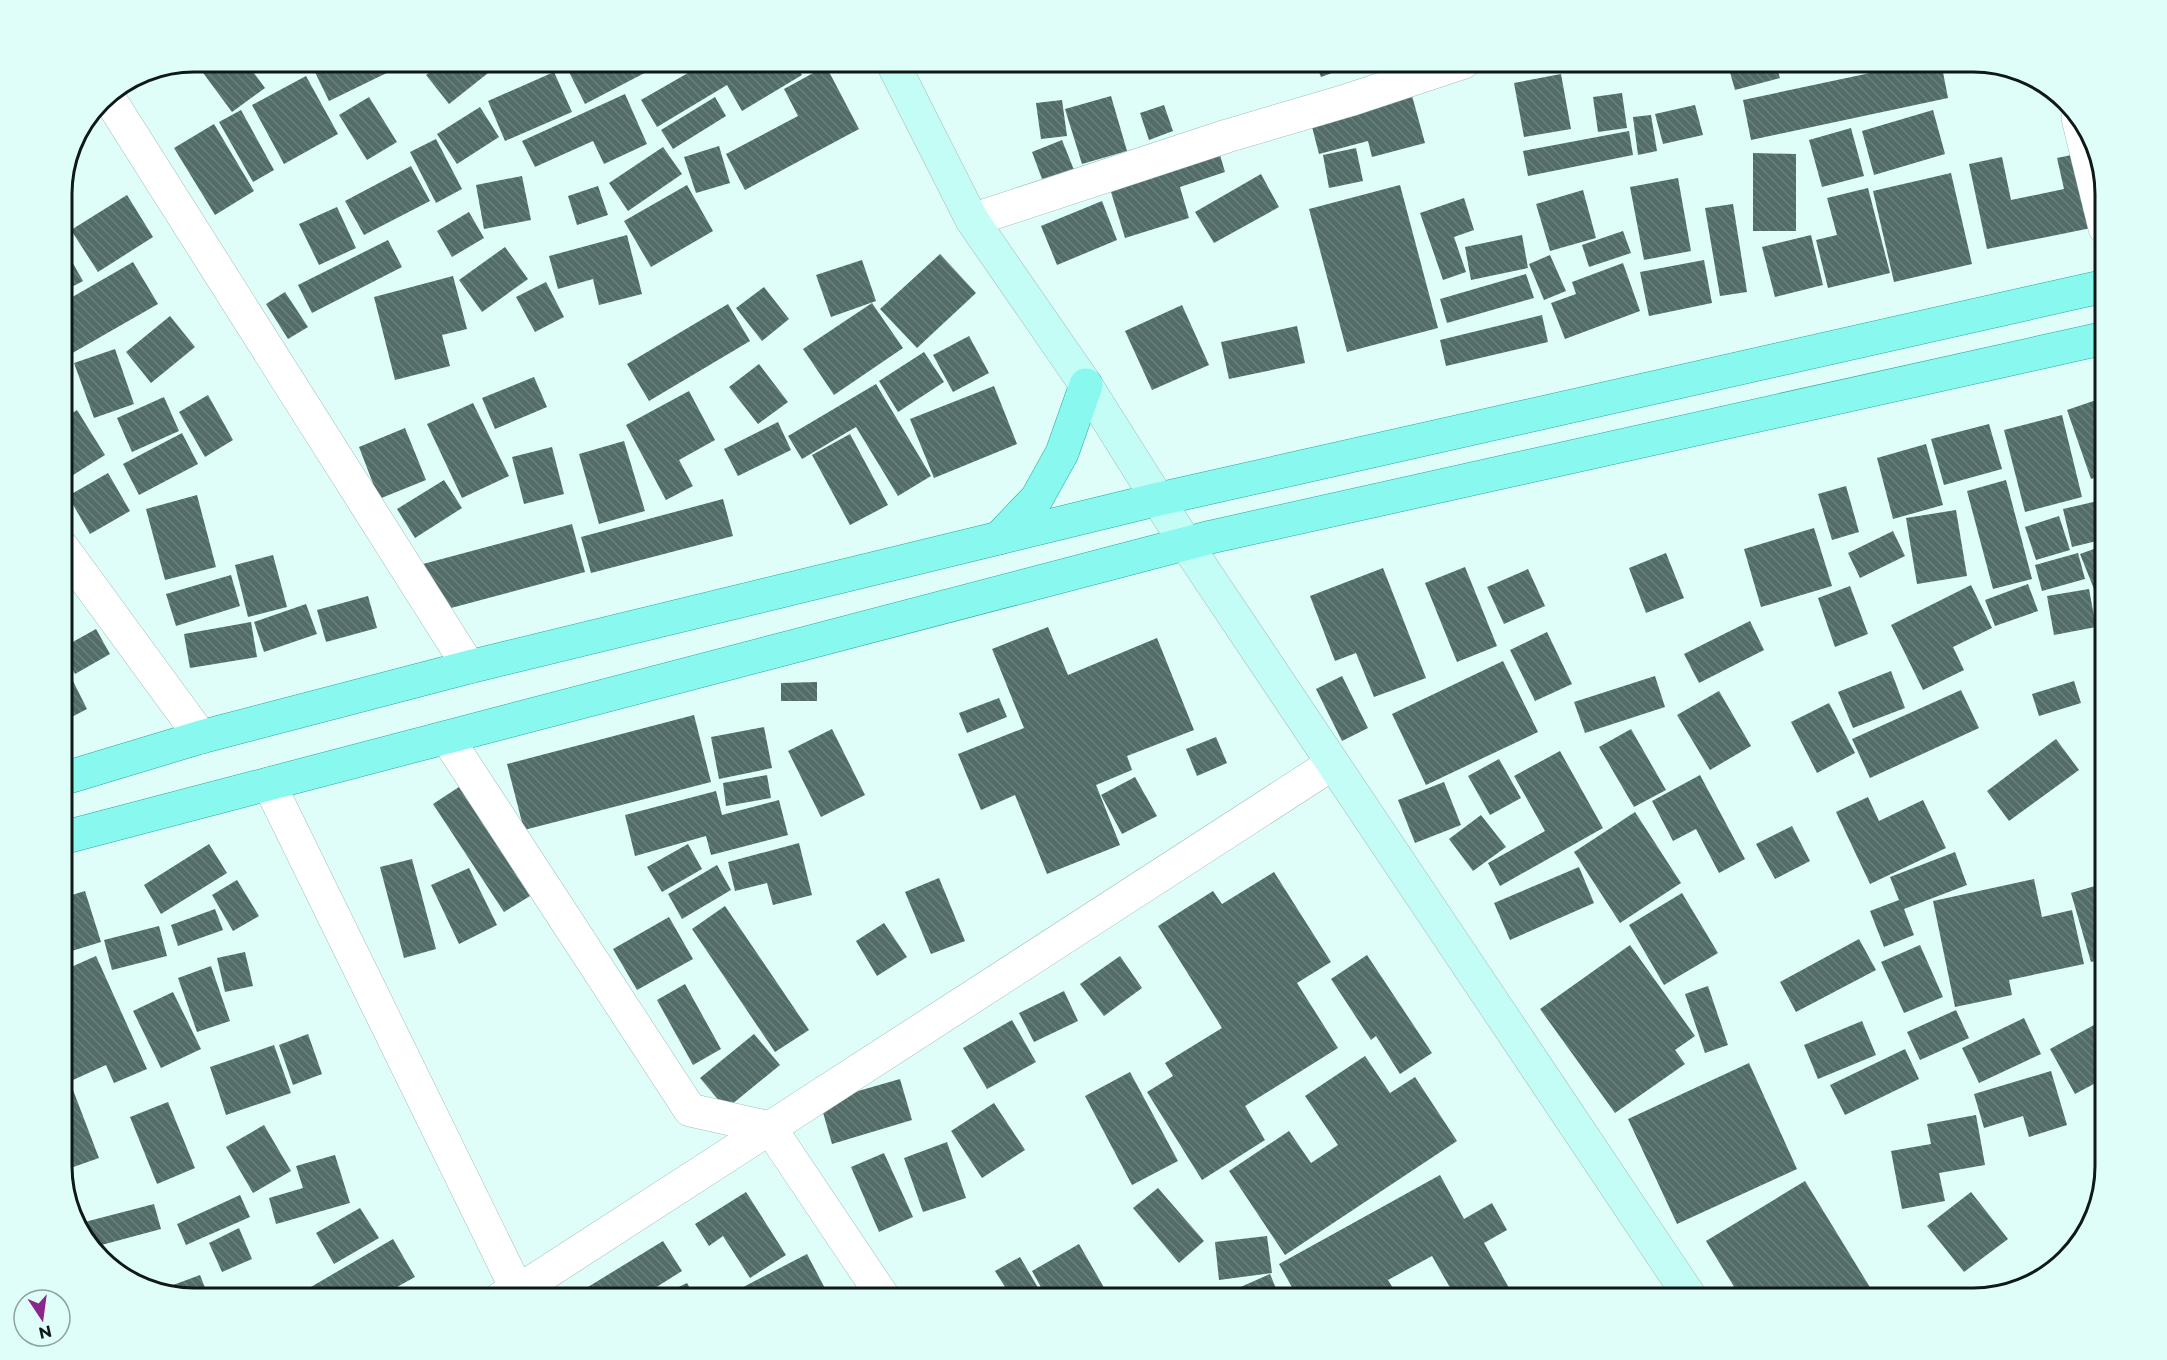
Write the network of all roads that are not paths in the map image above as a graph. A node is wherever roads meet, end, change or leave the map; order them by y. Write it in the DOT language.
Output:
graph roads {
  1 [pos="897,72"];
  2 [pos="1434,72"];
  3 [pos="112,103"];
  4 [pos="2084,144"];
  5 [pos="2095,187"];
  6 [pos="972,220"];
  7 [pos="2095,288"];
  8 [pos="2095,340"];
  9 [pos="1086,385"];
  10 [pos="1159,499"];
  11 [pos="999,538"];
  12 [pos="1185,544"];
  13 [pos="72,561"];
  14 [pos="469,667"];
  15 [pos="201,737"];
  16 [pos="447,738"];
  17 [pos="1332,764"];
  18 [pos="72,776"];
  19 [pos="269,784"];
  20 [pos="72,835"];
  21 [pos="770,1128"];
  22 [pos="509,1288"];
  23 [pos="525,1288"];
  24 [pos="877,1288"];
  25 [pos="1684,1288"];
  1 -- 6 [label="main road"];
  2 -- 6 [label="street"];
  3 -- 14 [label="street"];
  4 -- 5 [label="street"];
  6 -- 9 [label="main road"];
  7 -- 10 [label="main road"];
  8 -- 12 [label="main road"];
  9 -- 10 [label="main road"];
  9 -- 11 [label="main road"];
  10 -- 11 [label="main road"];
  10 -- 12 [label="main road"];
  11 -- 14 [label="main road"];
  12 -- 16 [label="main road"];
  12 -- 17 [label="main road"];
  13 -- 15 [label="street"];
  14 -- 15 [label="main road"];
  15 -- 18 [label="main road"];
  16 -- 19 [label="main road"];
  16 -- 21 [label="street"];
  17 -- 21 [label="street"];
  17 -- 25 [label="main road"];
  19 -- 20 [label="main road"];
  19 -- 22 [label="street"];
  21 -- 23 [label="street"];
  21 -- 24 [label="street"];
}
